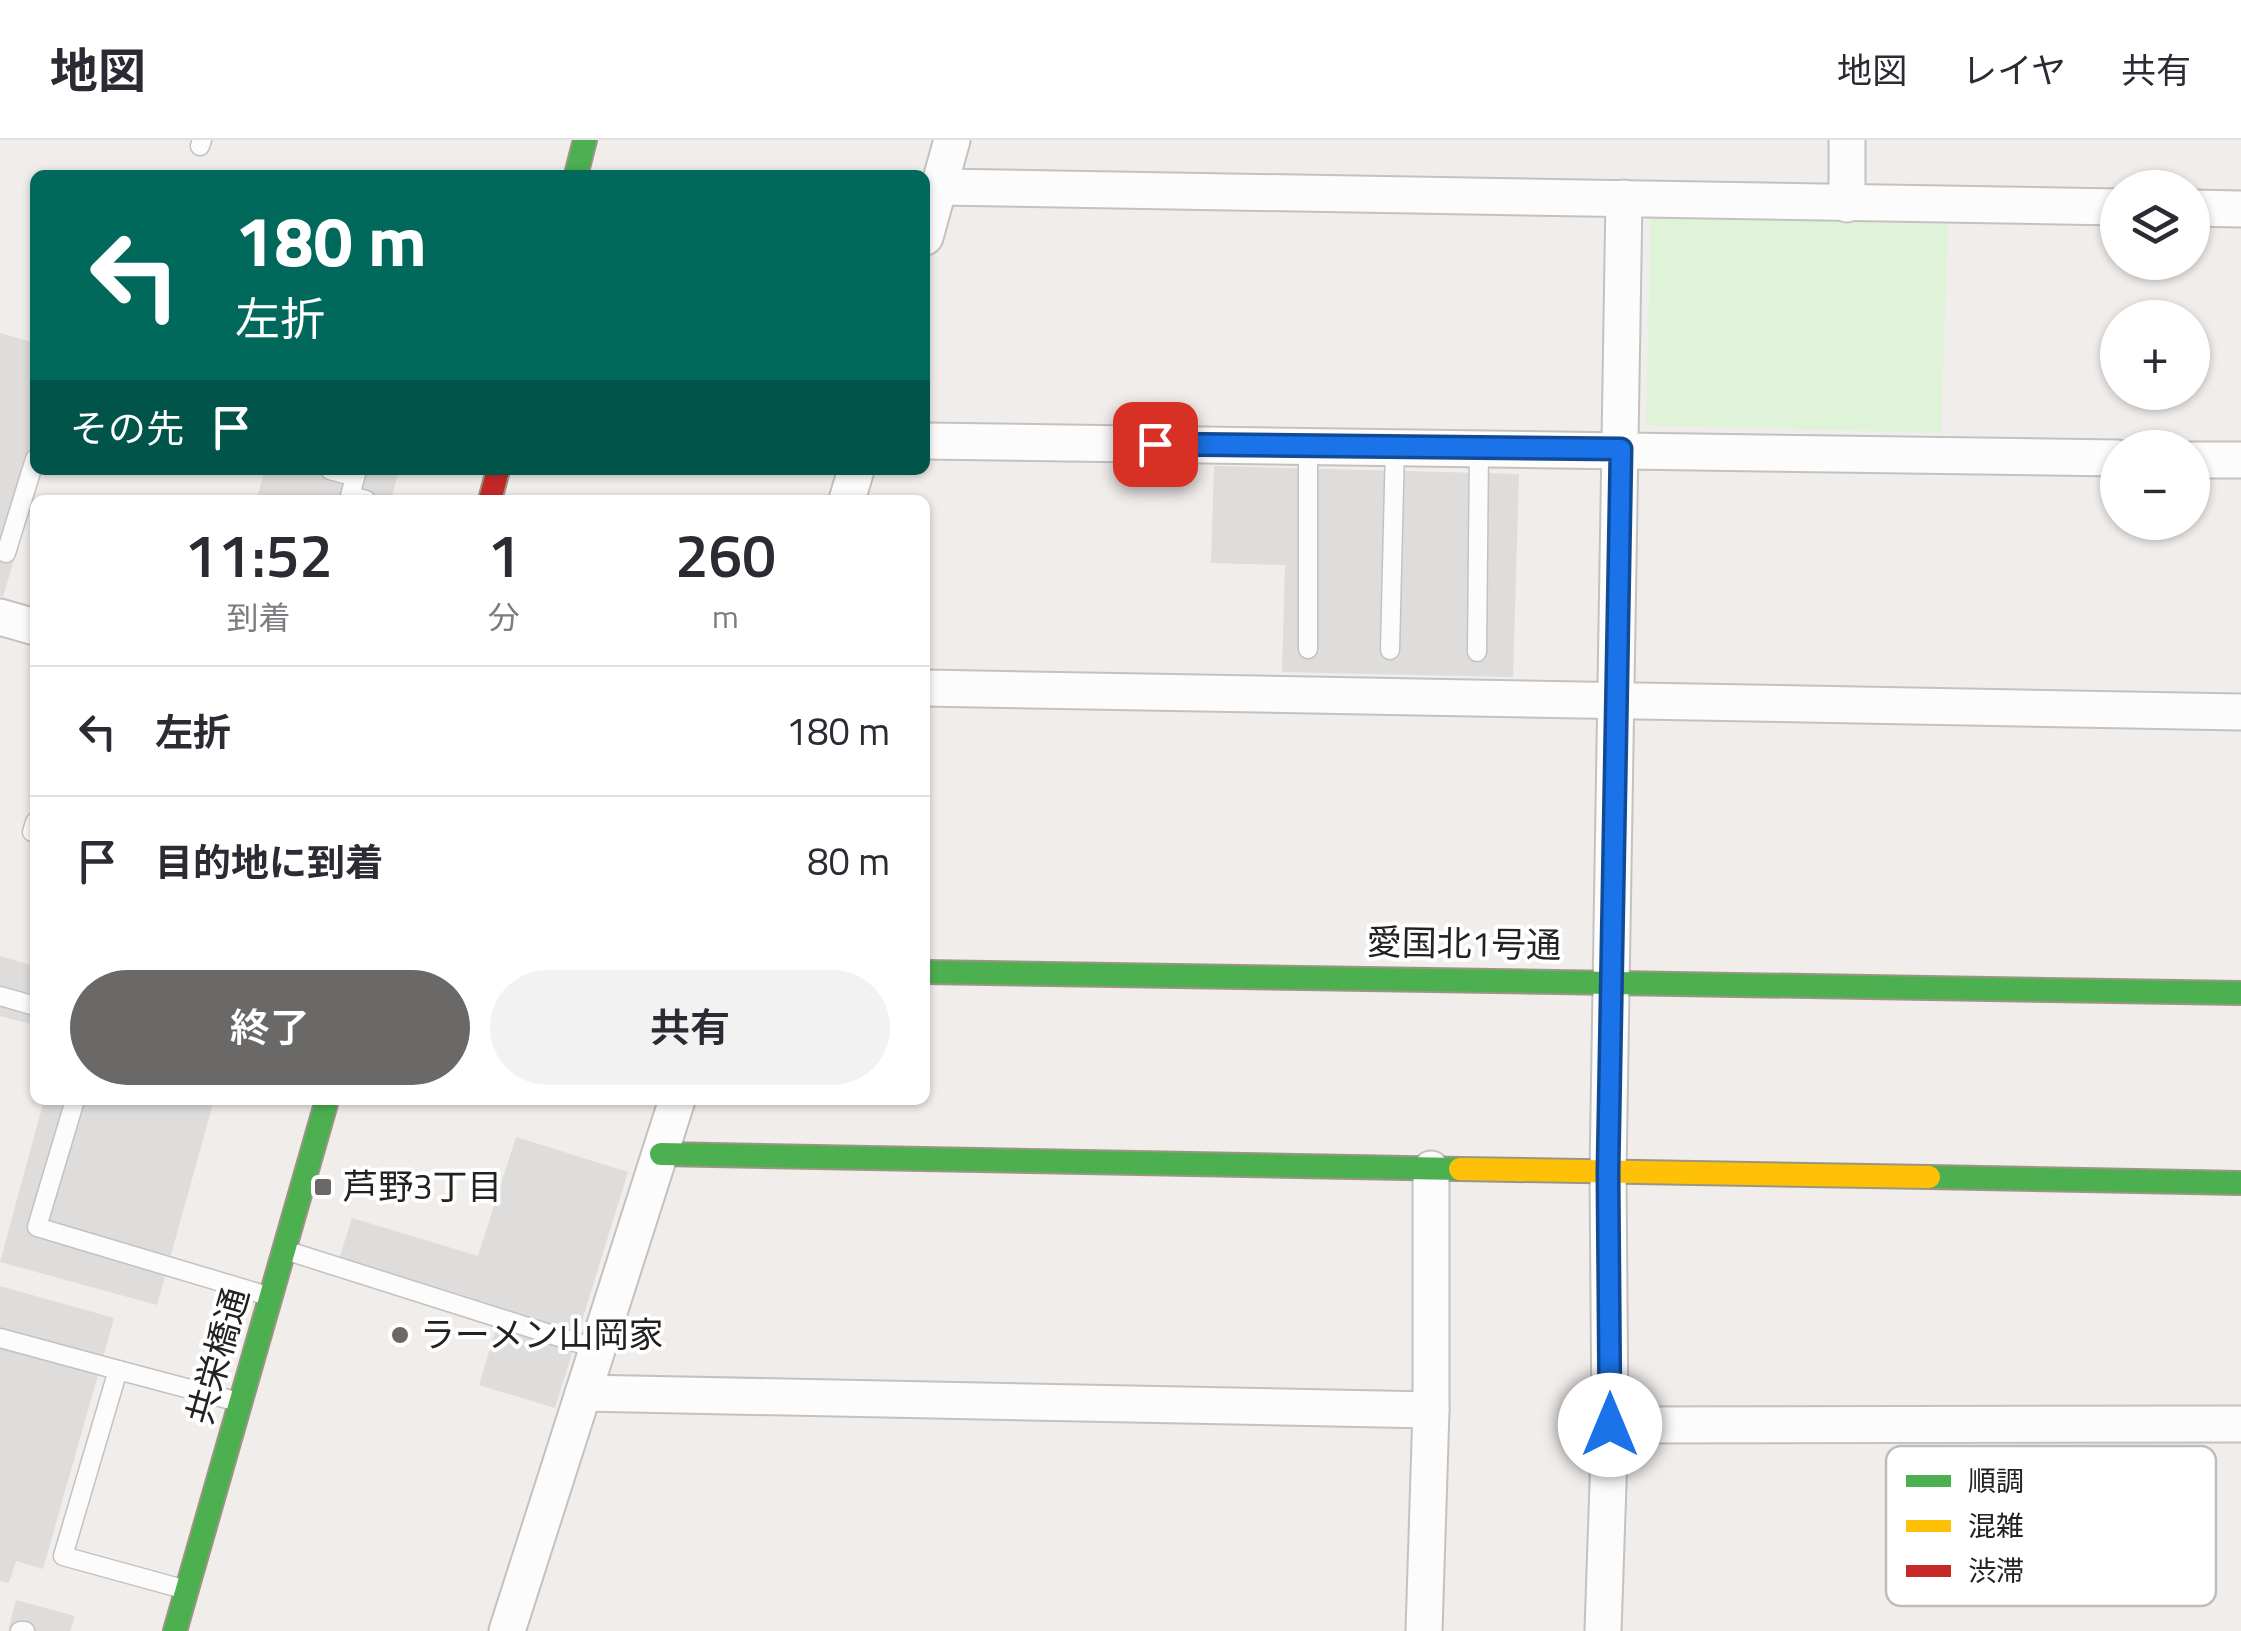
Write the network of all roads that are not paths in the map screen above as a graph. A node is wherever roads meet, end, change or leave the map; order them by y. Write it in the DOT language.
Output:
graph roads {
  1 [pos="585,140"];
  2 [pos="952,140"];
  3 [pos="1847,140"];
  4 [pos="577,170"];
  5 [pos="940,187"];
  6 [pos="1624,198"];
  7 [pos="1847,204"];
  8 [pos="2100,208"];
  9 [pos="2210,208"];
  10 [pos="2241,209"];
  11 [pos="930,221"];
  12 [pos="930,441"];
  13 [pos="1308,445"];
  14 [pos="1395,446"];
  15 [pos="1479,447"];
  16 [pos="1621,449"];
  17 [pos="2100,458"];
  18 [pos="2210,460"];
  19 [pos="2241,460"];
  20 [pos="30,475"];
  21 [pos="6,553"];
  22 [pos="0,617"];
  23 [pos="30,626"];
  24 [pos="1308,649"];
  25 [pos="1390,650"];
  26 [pos="1477,652"];
  27 [pos="930,688"];
  28 [pos="1616,700"];
  29 [pos="2241,712"];
  30 [pos="930,972"];
  31 [pos="1612,982"];
  32 [pos="2241,993"];
  33 [pos="0,996"];
  34 [pos="30,1005"];
  35 [pos="73,1105"];
  36 [pos="326,1105"];
  37 [pos="676,1105"];
  38 [pos="661,1154"];
  39 [pos="1431,1169"];
  40 [pos="1608,1172"];
  41 [pos="2241,1184"];
  42 [pos="284,1250"];
  43 [pos="271,1297"];
  44 [pos="0,1338"];
  45 [pos="597,1349"];
  46 [pos="118,1370"];
  47 [pos="583,1393"];
  48 [pos="241,1403"];
  49 [pos="1431,1410"];
  50 [pos="2241,1424"];
  51 [pos="1610,1425"];
  52 [pos="187,1590"];
  53 [pos="176,1631"];
  54 [pos="507,1631"];
  55 [pos="1424,1631"];
  56 [pos="1602,1631"];
  1 -- 4 [label="street"];
  2 -- 5 [label="street"];
  3 -- 7 [label="street"];
  5 -- 6 [label="street"];
  5 -- 11 [label="street"];
  6 -- 7 [label="street"];
  6 -- 16 [label="street"];
  7 -- 8 [label="street"];
  9 -- 10 [label="street"];
  12 -- 13 [label="street"];
  13 -- 14 [label="street"];
  13 -- 24 [label="lane"];
  14 -- 15 [label="street"];
  14 -- 25 [label="lane"];
  15 -- 16 [label="street"];
  15 -- 26 [label="lane"];
  16 -- 17 [label="street"];
  16 -- 28 [label="street"];
  18 -- 19 [label="street"];
  20 -- 21 [label="lane"];
  22 -- 23 [label="street"];
  27 -- 28 [label="street"];
  28 -- 29 [label="street"];
  28 -- 31 [label="street"];
  30 -- 31 [label="street, 愛国北1号通"];
  31 -- 32 [label="street, 愛国北1号通"];
  31 -- 40 [label="street"];
  33 -- 34 [label="lane"];
  35 -- 43 [label="lane"];
  36 -- 42 [label="street, 共栄橋通"];
  37 -- 38 [label="street"];
  38 -- 39 [label="street"];
  38 -- 45 [label="street"];
  39 -- 40 [label="street"];
  39 -- 49 [label="street"];
  40 -- 41 [label="street"];
  40 -- 51 [label="street"];
  42 -- 43 [label="street, 共栄橋通"];
  42 -- 45 [label="lane"];
  43 -- 48 [label="street, 共栄橋通"];
  44 -- 46 [label="lane"];
  45 -- 47 [label="street"];
  46 -- 48 [label="lane"];
  46 -- 52 [label="lane"];
  47 -- 49 [label="street"];
  47 -- 54 [label="street"];
  48 -- 52 [label="street, 共栄橋通"];
  49 -- 55 [label="street"];
  50 -- 51 [label="street"];
  51 -- 56 [label="street"];
  52 -- 53 [label="street, 共栄橋通"];
}
